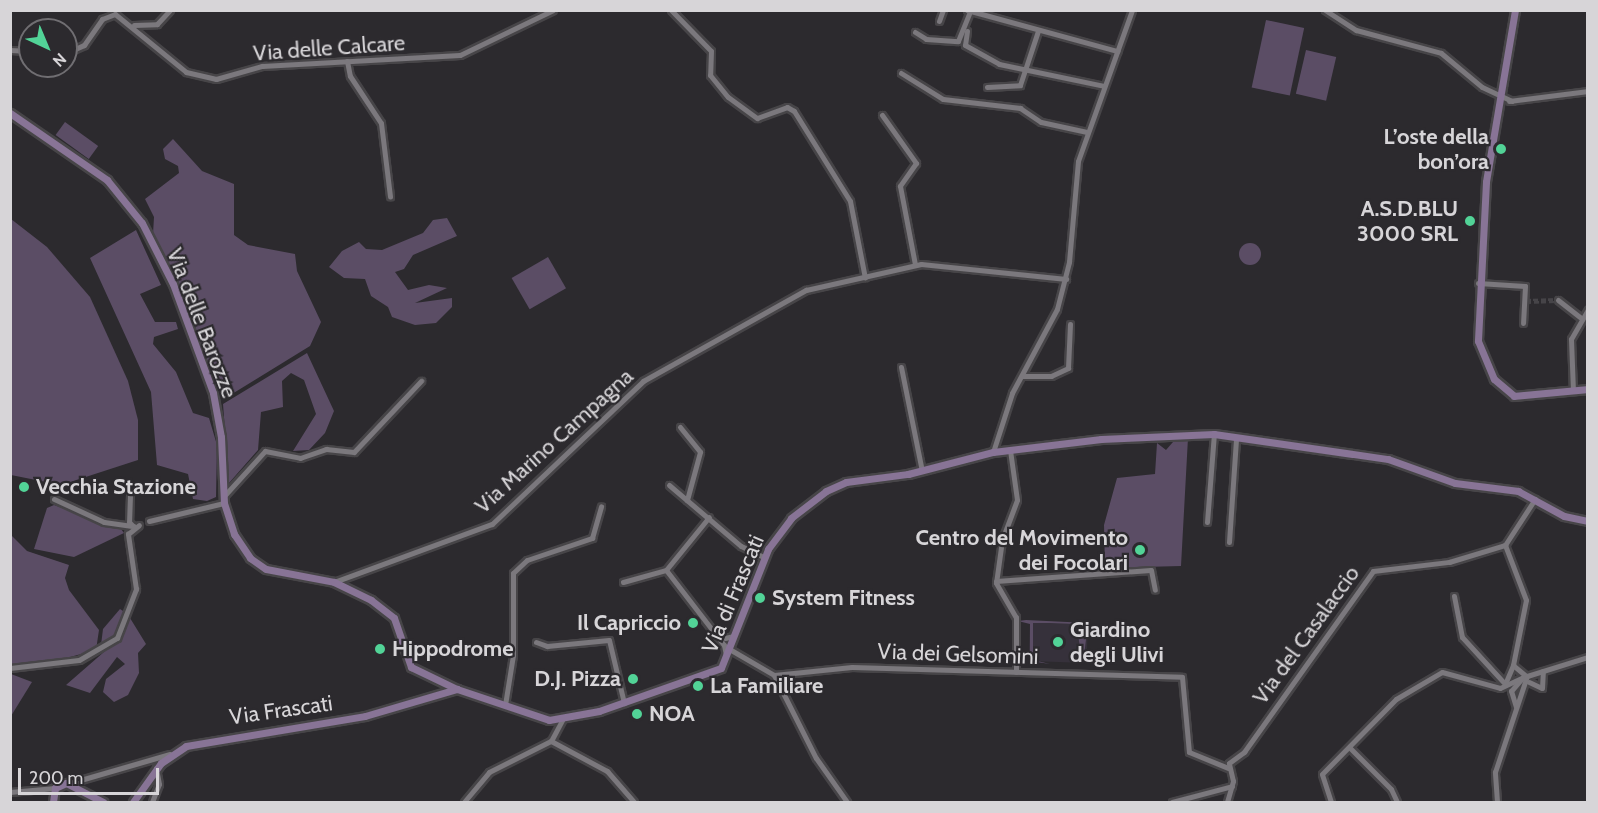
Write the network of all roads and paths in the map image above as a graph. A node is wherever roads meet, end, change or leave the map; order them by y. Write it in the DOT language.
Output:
graph roads {
  1 [pos="170,10"];
  2 [pos="553,10"];
  3 [pos="671,10"];
  4 [pos="943,10"];
  5 [pos="1132,10"];
  6 [pos="1324,10"];
  7 [pos="1515,10"];
  8 [pos="969,11"];
  9 [pos="111,12"];
  10 [pos="939,21"];
  11 [pos="134,25"];
  12 [pos="967,31"];
  13 [pos="1038,31"];
  14 [pos="915,32"];
  15 [pos="78,47"];
  16 [pos="1117,51"];
  17 [pos="347,61"];
  18 [pos="1026,67"];
  19 [pos="901,73"];
  20 [pos="1104,86"];
  21 [pos="987,87"];
  22 [pos="1587,91"];
  23 [pos="1501,100"];
  24 [pos="10,113"];
  25 [pos="882,115"];
  26 [pos="1087,132"];
  27 [pos="390,196"];
  28 [pos="915,265"];
  29 [pos="865,278"];
  30 [pos="1066,279"];
  31 [pos="1478,283"];
  32 [pos="1558,300"];
  33 [pos="1587,309"];
  34 [pos="1580,317"];
  35 [pos="1523,323"];
  36 [pos="1070,324"];
  37 [pos="901,367"];
  38 [pos="1023,376"];
  39 [pos="421,381"];
  40 [pos="1587,389"];
  41 [pos="1573,391"];
  42 [pos="680,427"];
  43 [pos="1214,434"];
  44 [pos="1236,438"];
  45 [pos="1010,450"];
  46 [pos="993,452"];
  47 [pos="922,471"];
  48 [pos="669,485"];
  49 [pos="130,495"];
  50 [pos="54,499"];
  51 [pos="1535,499"];
  52 [pos="224,500"];
  53 [pos="687,500"];
  54 [pos="601,506"];
  55 [pos="709,517"];
  56 [pos="150,521"];
  57 [pos="1587,521"];
  58 [pos="1207,522"];
  59 [pos="136,526"];
  60 [pos="1229,542"];
  61 [pos="1505,545"];
  62 [pos="764,557"];
  63 [pos="666,570"];
  64 [pos="996,581"];
  65 [pos="334,582"];
  66 [pos="622,582"];
  67 [pos="1155,590"];
  68 [pos="1454,596"];
  69 [pos="717,635"];
  70 [pos="734,636"];
  71 [pos="725,638"];
  72 [pos="536,642"];
  73 [pos="730,651"];
  74 [pos="1587,657"];
  75 [pos="1513,665"];
  76 [pos="10,668"];
  77 [pos="1520,670"];
  78 [pos="1543,671"];
  79 [pos="1016,672"];
  80 [pos="774,675"];
  81 [pos="1525,679"];
  82 [pos="1504,686"];
  83 [pos="457,689"];
  84 [pos="624,703"];
  85 [pos="505,705"];
  86 [pos="562,720"];
  87 [pos="550,741"];
  88 [pos="1350,748"];
  89 [pos="170,754"];
  90 [pos="156,768"];
  91 [pos="1228,768"];
  92 [pos="70,783"];
  93 [pos="1232,786"];
  94 [pos="55,788"];
  95 [pos="10,792"];
  96 [pos="53,802"];
  97 [pos="103,802"];
  98 [pos="133,802"];
  99 [pos="152,802"];
  100 [pos="464,802"];
  101 [pos="634,802"];
  102 [pos="847,802"];
  103 [pos="1172,802"];
  104 [pos="1227,802"];
  105 [pos="1331,802"];
  106 [pos="1397,802"];
  107 [pos="1497,802"];
  1 -- 11 [label="street"];
  2 -- 17 [label="street, Via delle Calcare"];
  3 -- 29 [label="street"];
  4 -- 10 [label="street"];
  5 -- 16 [label="street"];
  6 -- 23 [label="street"];
  7 -- 23 [label="main road"];
  8 -- 13 [label="street"];
  8 -- 14 [label="street"];
  9 -- 11 [label="street, Via delle Calcare"];
  9 -- 15 [label="street, Via delle Calcare"];
  11 -- 17 [label="street, Via delle Calcare"];
  12 -- 18 [label="street"];
  13 -- 16 [label="street"];
  13 -- 18 [label="street"];
  16 -- 20 [label="street"];
  17 -- 27 [label="street"];
  18 -- 20 [label="street"];
  18 -- 21 [label="street"];
  19 -- 26 [label="street"];
  20 -- 26 [label="street"];
  22 -- 23 [label="street"];
  23 -- 31 [label="main road"];
  24 -- 52 [label="main road, Via delle Barozze"];
  25 -- 28 [label="street"];
  26 -- 30 [label="street"];
  28 -- 29 [label="street, Via Marino Campagna"];
  28 -- 30 [label="street, Via Marino Campagna"];
  29 -- 65 [label="street, Via Marino Campagna"];
  30 -- 38 [label="street"];
  31 -- 35 [label="street"];
  31 -- 41 [label="main road"];
  32 -- 34 [label="street"];
  33 -- 34 [label="street"];
  34 -- 41 [label="street"];
  36 -- 38 [label="street"];
  37 -- 47 [label="street"];
  38 -- 46 [label="street"];
  39 -- 52 [label="street"];
  40 -- 41 [label="main road"];
  42 -- 53 [label="street"];
  43 -- 44 [label="main road, Via di Frascati"];
  43 -- 45 [label="main road, Via di Frascati"];
  43 -- 58 [label="street"];
  44 -- 51 [label="main road, Via di Frascati"];
  44 -- 60 [label="street"];
  45 -- 46 [label="main road, Via di Frascati"];
  45 -- 64 [label="street"];
  46 -- 47 [label="main road, Via di Frascati"];
  47 -- 62 [label="main road, Via di Frascati"];
  48 -- 53 [label="street"];
  49 -- 59 [label="street"];
  50 -- 59 [label="street"];
  51 -- 57 [label="main road, Via di Frascati"];
  51 -- 61 [label="street"];
  52 -- 56 [label="street"];
  52 -- 65 [label="main road, Via delle Barozze"];
  53 -- 55 [label="street"];
  54 -- 85 [label="street"];
  55 -- 62 [label="street"];
  55 -- 63 [label="street"];
  59 -- 76 [label="street"];
  61 -- 75 [label="street"];
  61 -- 91 [label="street, Via del Casalaccio"];
  62 -- 70 [label="main road, Via di Frascati"];
  63 -- 66 [label="street"];
  63 -- 69 [label="street"];
  64 -- 67 [label="street"];
  64 -- 79 [label="street"];
  65 -- 83 [label="main road, Via delle Barozze"];
  68 -- 82 [label="street"];
  69 -- 71 [label="street"];
  69 -- 73 [label="street"];
  70 -- 71 [label="street"];
  70 -- 73 [label="main road, Via di Frascati"];
  71 -- 73 [label="street"];
  72 -- 84 [label="street"];
  73 -- 80 [label="street"];
  73 -- 84 [label="main road, Via di Frascati"];
  74 -- 78 [label="street"];
  75 -- 77 [label="street"];
  75 -- 82 [label="street"];
  77 -- 81 [label="street"];
  77 -- 82 [label="street"];
  78 -- 81 [label="street"];
  78 -- 81 [label="street"];
  79 -- 80 [label="street, Via dei Gelsomini"];
  79 -- 91 [label="street, Via dei Gelsomini"];
  80 -- 102 [label="street"];
  81 -- 82 [label="street"];
  81 -- 107 [label="street"];
  82 -- 88 [label="street"];
  83 -- 85 [label="main road"];
  83 -- 89 [label="main road, Via Frascati"];
  84 -- 86 [label="main road, Via di Frascati"];
  85 -- 86 [label="main road"];
  86 -- 87 [label="street"];
  87 -- 100 [label="street"];
  87 -- 101 [label="street"];
  88 -- 105 [label="street"];
  88 -- 106 [label="street"];
  89 -- 90 [label="main road, Via Frascati"];
  89 -- 92 [label="street"];
  90 -- 98 [label="main road, Via Frascati"];
  90 -- 99 [label="street"];
  91 -- 93 [label="street"];
  92 -- 94 [label="main road"];
  92 -- 97 [label="main road"];
  93 -- 103 [label="street"];
  93 -- 104 [label="street"];
  94 -- 95 [label="street"];
  94 -- 96 [label="main road"];
}
